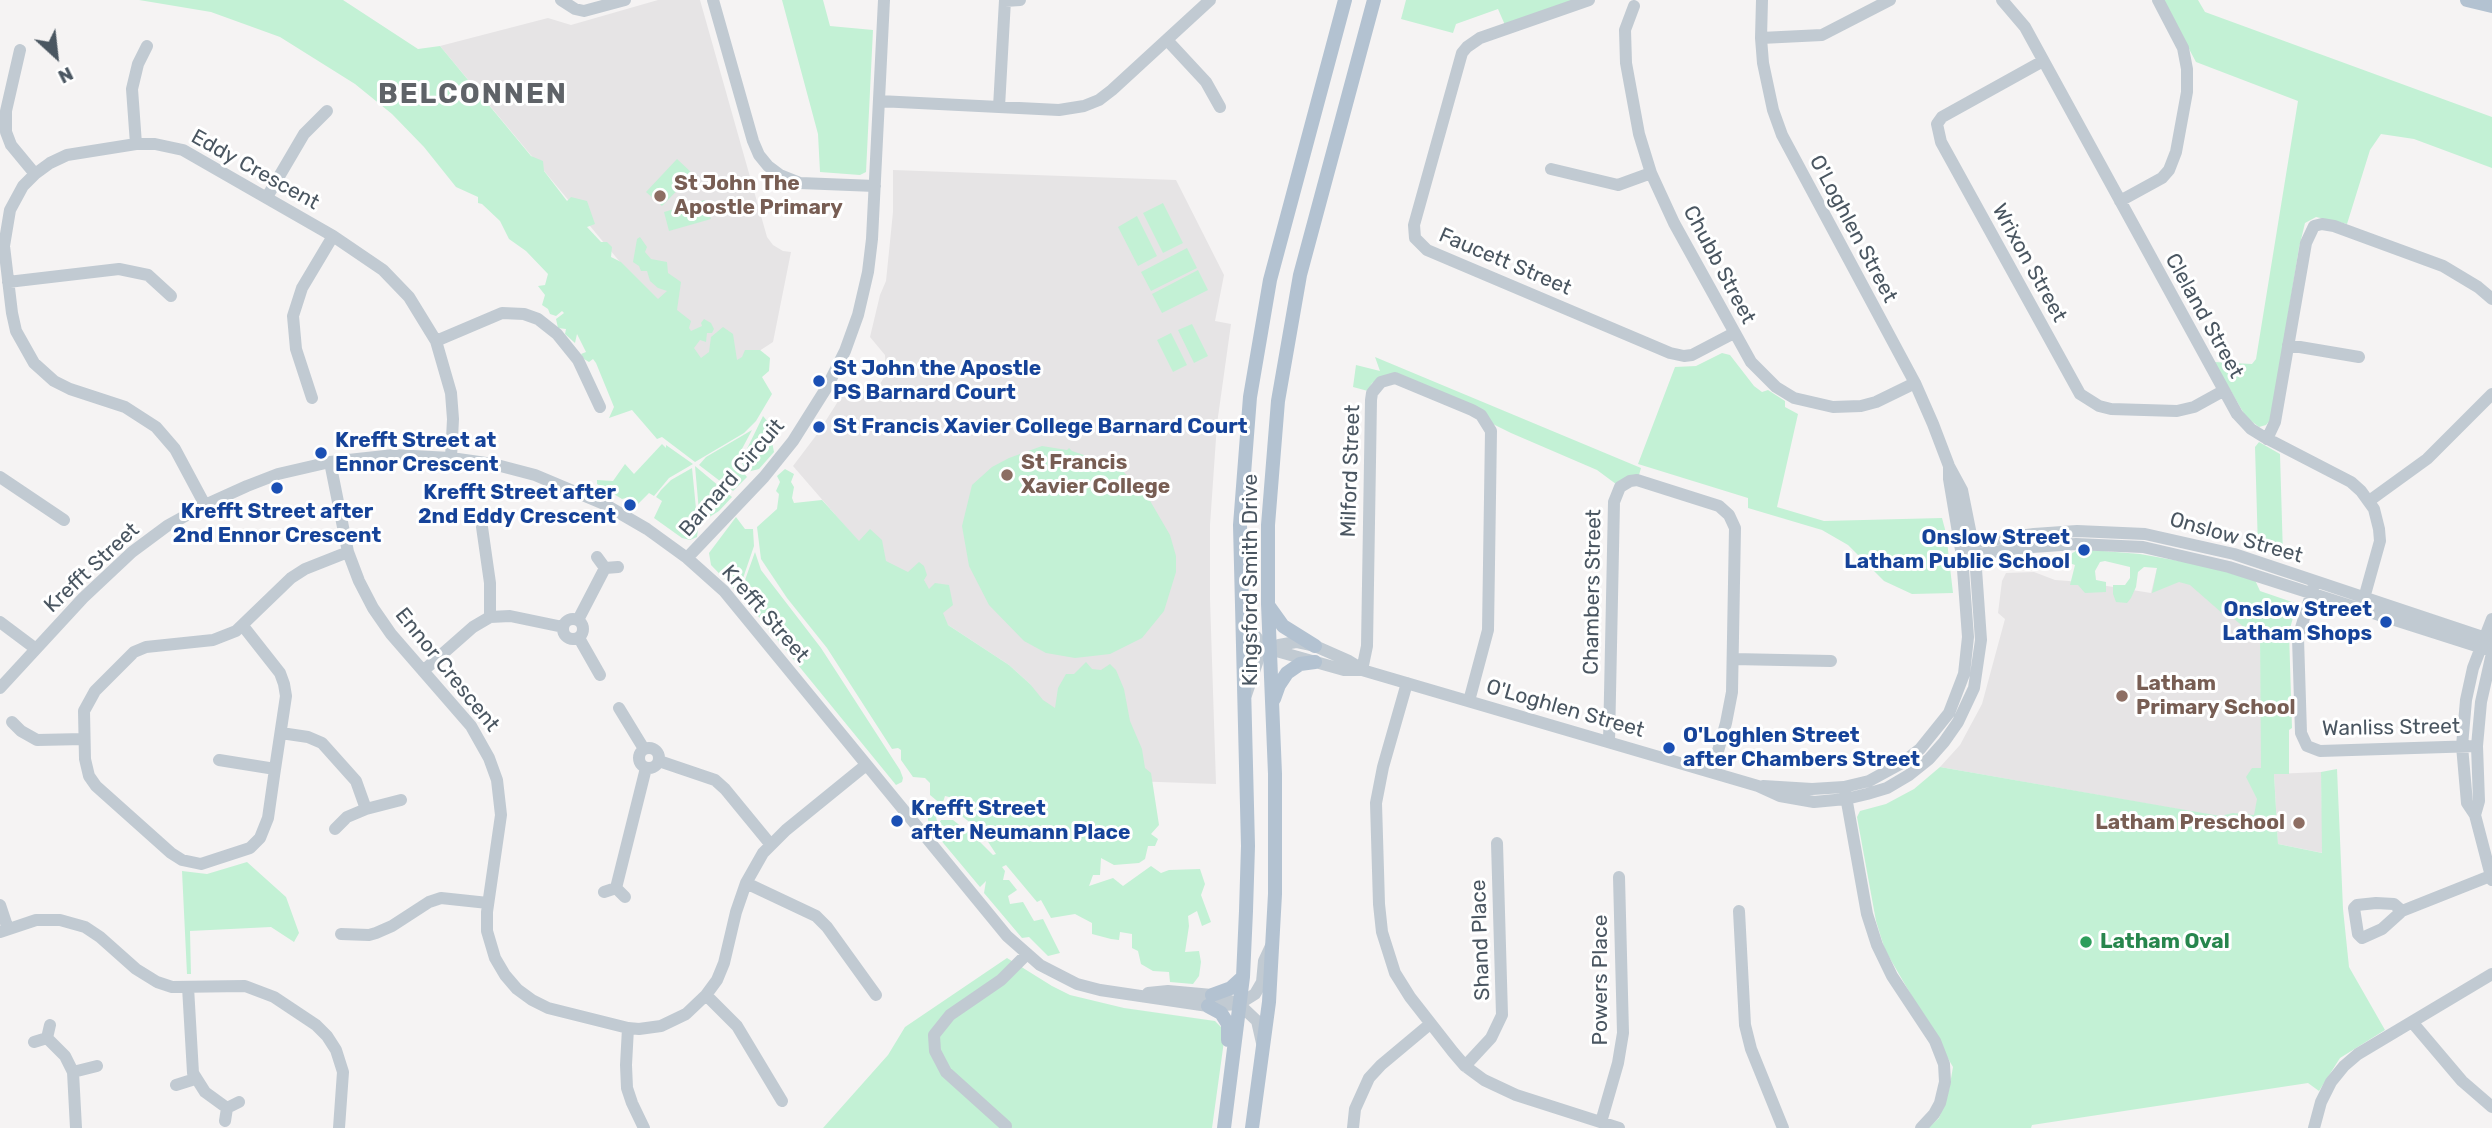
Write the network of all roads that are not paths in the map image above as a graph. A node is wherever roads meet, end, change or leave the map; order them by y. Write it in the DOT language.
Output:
graph roads {
  1 [pos="561,0"];
  2 [pos="625,0"];
  3 [pos="713,0"];
  4 [pos="884,0"];
  5 [pos="1020,0"];
  6 [pos="1210,0"];
  7 [pos="1345,0"];
  8 [pos="1374,0"];
  9 [pos="1589,0"];
  10 [pos="1762,0"];
  11 [pos="1890,0"];
  12 [pos="2002,0"];
  13 [pos="2158,0"];
  14 [pos="2467,0"];
  15 [pos="1005,1"];
  16 [pos="1632,2"];
  17 [pos="2492,6"];
  18 [pos="1761,38"];
  19 [pos="1167,40"];
  20 [pos="147,46"];
  21 [pos="20,50"];
  22 [pos="2043,61"];
  23 [pos="879,101"];
  24 [pos="999,107"];
  25 [pos="1220,107"];
  26 [pos="327,111"];
  27 [pos="136,144"];
  28 [pos="1550,169"];
  29 [pos="1651,173"];
  30 [pos="34,174"];
  31 [pos="875,187"];
  32 [pos="267,197"];
  33 [pos="2120,201"];
  34 [pos="333,236"];
  35 [pos="8,282"];
  36 [pos="171,296"];
  37 [pos="2492,299"];
  38 [pos="1734,333"];
  39 [pos="436,341"];
  40 [pos="2288,345"];
  41 [pos="2359,357"];
  42 [pos="1915,383"];
  43 [pos="2223,391"];
  44 [pos="2492,394"];
  45 [pos="312,398"];
  46 [pos="600,407"];
  47 [pos="2267,439"];
  48 [pos="451,458"];
  49 [pos="330,462"];
  50 [pos="0,477"];
  51 [pos="2369,501"];
  52 [pos="205,505"];
  53 [pos="64,520"];
  54 [pos="482,527"];
  55 [pos="2145,534"];
  56 [pos="2143,547"];
  57 [pos="1968,550"];
  58 [pos="348,552"];
  59 [pos="687,558"];
  60 [pos="607,564"];
  61 [pos="2314,587"];
  62 [pos="2362,603"];
  63 [pos="1268,604"];
  64 [pos="1241,607"];
  65 [pos="490,617"];
  66 [pos="2492,619"];
  67 [pos="578,620"];
  68 [pos="0,622"];
  69 [pos="243,626"];
  70 [pos="563,627"];
  71 [pos="579,638"];
  72 [pos="1315,646"];
  73 [pos="2488,646"];
  74 [pos="1270,648"];
  75 [pos="36,649"];
  76 [pos="1733,659"];
  77 [pos="1831,661"];
  78 [pos="1315,662"];
  79 [pos="1362,670"];
  80 [pos="423,671"];
  81 [pos="600,675"];
  82 [pos="1407,683"];
  83 [pos="0,688"];
  84 [pos="1244,701"];
  85 [pos="1469,701"];
  86 [pos="1272,704"];
  87 [pos="620,708"];
  88 [pos="12,722"];
  89 [pos="281,733"];
  90 [pos="83,739"];
  91 [pos="1609,742"];
  92 [pos="2462,746"];
  93 [pos="2477,746"];
  94 [pos="644,749"];
  95 [pos="219,760"];
  96 [pos="659,761"];
  97 [pos="866,765"];
  98 [pos="646,768"];
  99 [pos="275,769"];
  100 [pos="1712,772"];
  101 [pos="1845,794"];
  102 [pos="401,800"];
  103 [pos="366,809"];
  104 [pos="2475,815"];
  105 [pos="335,829"];
  106 [pos="1497,843"];
  107 [pos="771,845"];
  108 [pos="2487,849"];
  109 [pos="1619,877"];
  110 [pos="2491,878"];
  111 [pos="746,883"];
  112 [pos="615,892"];
  113 [pos="488,903"];
  114 [pos="0,905"];
  115 [pos="1739,911"];
  116 [pos="2402,911"];
  117 [pos="4,931"];
  118 [pos="341,934"];
  119 [pos="1273,942"];
  120 [pos="1026,955"];
  121 [pos="2492,974"];
  122 [pos="1243,977"];
  123 [pos="188,987"];
  124 [pos="706,995"];
  125 [pos="876,995"];
  126 [pos="1210,1001"];
  127 [pos="1239,1004"];
  128 [pos="2412,1022"];
  129 [pos="1430,1024"];
  130 [pos="628,1028"];
  131 [pos="44,1035"];
  132 [pos="1264,1051"];
  133 [pos="97,1066"];
  134 [pos="1465,1066"];
  135 [pos="73,1072"];
  136 [pos="195,1079"];
  137 [pos="176,1085"];
  138 [pos="1230,1090"];
  139 [pos="782,1101"];
  140 [pos="2492,1107"];
  141 [pos="230,1110"];
  142 [pos="1601,1122"];
  143 [pos="1006,1126"];
  144 [pos="76,1128"];
  145 [pos="339,1128"];
  146 [pos="644,1128"];
  147 [pos="1224,1128"];
  148 [pos="1252,1128"];
  149 [pos="1353,1128"];
  150 [pos="1619,1128"];
  151 [pos="1783,1128"];
  152 [pos="1922,1128"];
  153 [pos="2314,1128"];
  1 -- 2 [label="street"];
  3 -- 31 [label="street"];
  4 -- 23 [label="street, Barnard Circuit"];
  5 -- 15 [label="street"];
  6 -- 19 [label="street"];
  7 -- 64 [label="main road, Kingsford Smith Drive"];
  8 -- 63 [label="main road, Kingsford Smith Drive"];
  9 -- 38 [label="street, Faucett Street"];
  10 -- 18 [label="street, O'Loghlen Street"];
  11 -- 18 [label="street"];
  12 -- 22 [label="street, Cleland Street"];
  13 -- 33 [label="street"];
  14 -- 17 [label="main road"];
  15 -- 24 [label="street"];
  16 -- 29 [label="street, Chubb Street"];
  18 -- 42 [label="street, O'Loghlen Street"];
  19 -- 24 [label="street"];
  19 -- 25 [label="street"];
  20 -- 27 [label="street"];
  21 -- 30 [label="street"];
  22 -- 33 [label="street, Cleland Street"];
  22 -- 43 [label="street, Wrixon Street"];
  23 -- 24 [label="street"];
  23 -- 31 [label="street, Barnard Circuit"];
  26 -- 32 [label="street"];
  27 -- 30 [label="street, Eddy Crescent"];
  27 -- 32 [label="street, Eddy Crescent"];
  28 -- 29 [label="street"];
  29 -- 38 [label="street, Chubb Street"];
  30 -- 35 [label="street, Eddy Crescent"];
  31 -- 59 [label="street, Barnard Circuit"];
  32 -- 34 [label="street, Eddy Crescent"];
  33 -- 43 [label="street, Cleland Street"];
  34 -- 39 [label="street, Eddy Crescent"];
  34 -- 45 [label="street"];
  35 -- 36 [label="street"];
  35 -- 52 [label="street, Eddy Crescent"];
  37 -- 40 [label="street"];
  38 -- 42 [label="street, Chubb Street"];
  39 -- 46 [label="street"];
  39 -- 48 [label="street, Eddy Crescent"];
  40 -- 41 [label="street"];
  40 -- 47 [label="street"];
  42 -- 57 [label="street, O'Loghlen Street"];
  43 -- 47 [label="street, Cleland Street"];
  44 -- 51 [label="street"];
  47 -- 51 [label="street, Cleland Street"];
  48 -- 49 [label="street, Krefft Street"];
  48 -- 59 [label="street, Krefft Street"];
  49 -- 52 [label="street, Krefft Street"];
  49 -- 58 [label="street, Ennor Crescent"];
  50 -- 53 [label="street"];
  51 -- 62 [label="street"];
  52 -- 75 [label="street, Krefft Street"];
  54 -- 65 [label="street"];
  55 -- 56 [label="street"];
  55 -- 57 [label="street, Onslow Street"];
  55 -- 61 [label="street, Onslow Street"];
  56 -- 57 [label="street, Onslow Street"];
  56 -- 61 [label="street, Onslow Street"];
  57 -- 101 [label="street, O'Loghlen Street"];
  58 -- 69 [label="street"];
  58 -- 80 [label="street, Ennor Crescent"];
  59 -- 97 [label="street, Krefft Street"];
  60 -- 67 [label="street"];
  61 -- 62 [label="street, Onslow Street"];
  61 -- 92 [label="street, Wanliss Street"];
  62 -- 73 [label="street, Onslow Street"];
  63 -- 72 [label="main road"];
  63 -- 74 [label="main road, Kingsford Smith Drive"];
  64 -- 74 [label="street"];
  64 -- 84 [label="main road, Kingsford Smith Drive"];
  65 -- 70 [label="street"];
  65 -- 80 [label="street"];
  66 -- 73 [label="street"];
  67 -- 70 [label="street"];
  67 -- 71 [label="street"];
  68 -- 75 [label="street"];
  69 -- 89 [label="street"];
  69 -- 90 [label="street"];
  70 -- 71 [label="street"];
  71 -- 81 [label="street"];
  72 -- 74 [label="street, O'Loghlen Street"];
  72 -- 79 [label="street, O'Loghlen Street"];
  73 -- 92 [label="street"];
  73 -- 93 [label="street"];
  74 -- 78 [label="street, O'Loghlen Street"];
  74 -- 84 [label="street"];
  74 -- 86 [label="main road, Kingsford Smith Drive"];
  75 -- 83 [label="street, Krefft Street"];
  76 -- 77 [label="street"];
  76 -- 91 [label="street, Chambers Street"];
  76 -- 100 [label="street, Chambers Street"];
  78 -- 79 [label="street, O'Loghlen Street"];
  78 -- 86 [label="main road"];
  79 -- 82 [label="street, O'Loghlen Street"];
  79 -- 85 [label="street, Milford Street"];
  80 -- 113 [label="street, Ennor Crescent"];
  82 -- 85 [label="street, O'Loghlen Street"];
  82 -- 129 [label="street"];
  84 -- 122 [label="main road, Kingsford Smith Drive"];
  85 -- 91 [label="street, O'Loghlen Street"];
  86 -- 119 [label="main road, Kingsford Smith Drive"];
  87 -- 94 [label="street"];
  88 -- 90 [label="street"];
  89 -- 99 [label="street"];
  89 -- 103 [label="street"];
  90 -- 99 [label="street"];
  91 -- 100 [label="street, O'Loghlen Street"];
  92 -- 93 [label="street, Wanliss Street"];
  92 -- 104 [label="street"];
  93 -- 104 [label="street"];
  94 -- 96 [label="street"];
  94 -- 98 [label="street"];
  95 -- 99 [label="street"];
  96 -- 98 [label="street"];
  96 -- 107 [label="street"];
  97 -- 107 [label="street, Ennor Crescent"];
  97 -- 120 [label="street, Krefft Street"];
  98 -- 112 [label="street"];
  100 -- 101 [label="street, O'Loghlen Street"];
  101 -- 152 [label="street"];
  102 -- 103 [label="street"];
  103 -- 105 [label="street"];
  104 -- 108 [label="street"];
  106 -- 134 [label="street, Shand Place"];
  107 -- 111 [label="street, Ennor Crescent"];
  108 -- 110 [label="street"];
  109 -- 142 [label="street, Powers Place"];
  110 -- 116 [label="street"];
  111 -- 124 [label="street, Ennor Crescent"];
  111 -- 125 [label="street"];
  113 -- 118 [label="street"];
  113 -- 130 [label="street, Ennor Crescent"];
  114 -- 117 [label="street"];
  115 -- 151 [label="street"];
  117 -- 123 [label="street"];
  119 -- 127 [label="street"];
  119 -- 132 [label="main road, Kingsford Smith Drive"];
  120 -- 126 [label="street, Krefft Street"];
  120 -- 143 [label="street"];
  121 -- 128 [label="street"];
  122 -- 126 [label="main road"];
  122 -- 127 [label="main road, Kingsford Smith Drive"];
  123 -- 136 [label="street"];
  123 -- 145 [label="street"];
  124 -- 130 [label="street, Ennor Crescent"];
  124 -- 139 [label="street"];
  126 -- 127 [label="street, Krefft Street"];
  126 -- 138 [label="main road"];
  127 -- 132 [label="street"];
  127 -- 138 [label="main road, Kingsford Smith Drive"];
  128 -- 140 [label="street"];
  128 -- 153 [label="street"];
  129 -- 134 [label="street"];
  129 -- 149 [label="street"];
  130 -- 146 [label="street"];
  131 -- 135 [label="street"];
  132 -- 148 [label="main road, Kingsford Smith Drive"];
  133 -- 135 [label="street"];
  134 -- 142 [label="street"];
  135 -- 144 [label="street"];
  136 -- 137 [label="street"];
  136 -- 141 [label="street"];
  138 -- 147 [label="main road, Kingsford Smith Drive"];
  142 -- 150 [label="street"];
}
